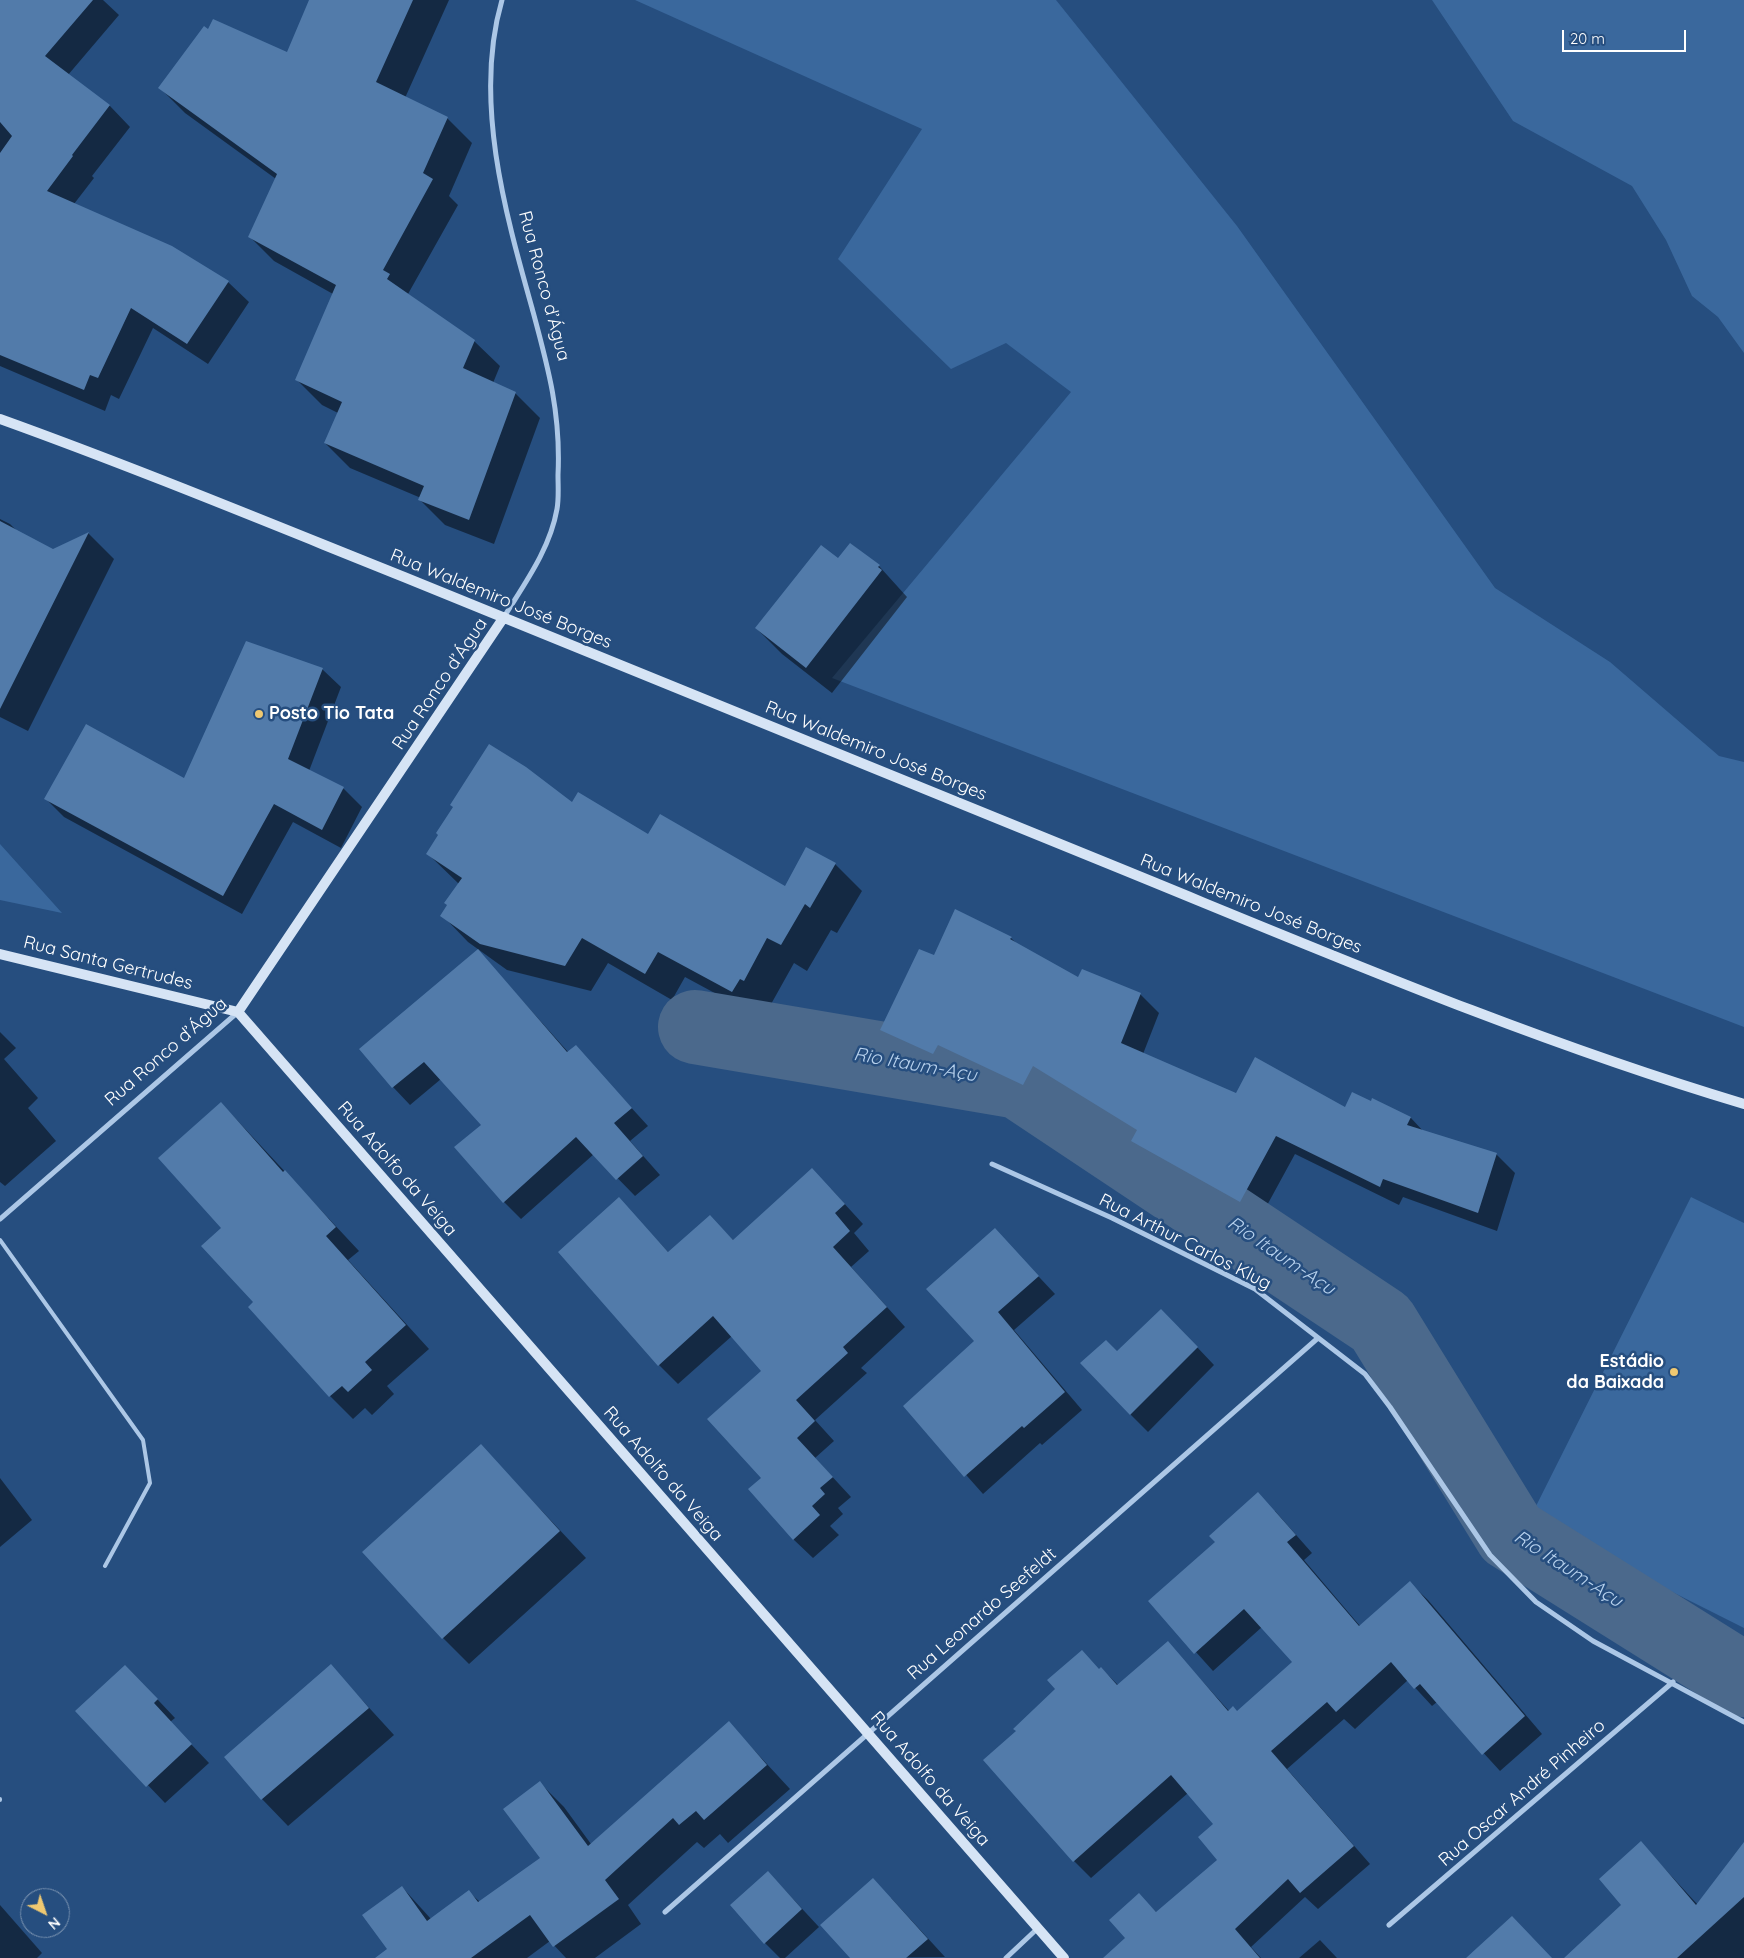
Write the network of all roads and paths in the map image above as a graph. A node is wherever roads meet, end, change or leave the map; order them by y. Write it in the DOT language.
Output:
graph roads {
  1 [pos="502,0"];
  2 [pos="0,419"];
  3 [pos="504,617"];
  4 [pos="0,954"];
  5 [pos="238,1012"];
  6 [pos="1744,1104"];
  7 [pos="992,1164"];
  8 [pos="0,1219"];
  9 [pos="0,1240"];
  10 [pos="1318,1338"];
  11 [pos="105,1566"];
  12 [pos="1673,1682"];
  13 [pos="1744,1722"];
  14 [pos="868,1733"];
  15 [pos="665,1912"];
  16 [pos="1389,1925"];
  17 [pos="1038,1928"];
  18 [pos="1006,1958"];
  19 [pos="1064,1958"];
  1 -- 3 [label="street, Rua Ronco d’Água"];
  2 -- 3 [label="street, Rua Waldemiro José Borges"];
  3 -- 5 [label="street, Rua Ronco d’Água"];
  3 -- 6 [label="street, Rua Waldemiro José Borges"];
  4 -- 5 [label="street, Rua Santa Gertrudes"];
  5 -- 8 [label="street, Rua Ronco d’Água"];
  5 -- 14 [label="street, Rua Adolfo da Veiga"];
  7 -- 10 [label="street, Rua Arthur Carlos Klug"];
  9 -- 11 [label="lane"];
  10 -- 12 [label="street, Rua Arthur Carlos Klug"];
  10 -- 14 [label="street, Rua Leonardo Seefeldt"];
  12 -- 13 [label="street, Rua Arthur Carlos Klug"];
  12 -- 16 [label="street, Rua Oscar André Pinheiro"];
  14 -- 15 [label="street, Rua Leonardo Seefeldt"];
  14 -- 17 [label="street, Rua Adolfo da Veiga"];
  17 -- 18 [label="street"];
  17 -- 19 [label="street, Rua Adolfo da Veiga"];
}
